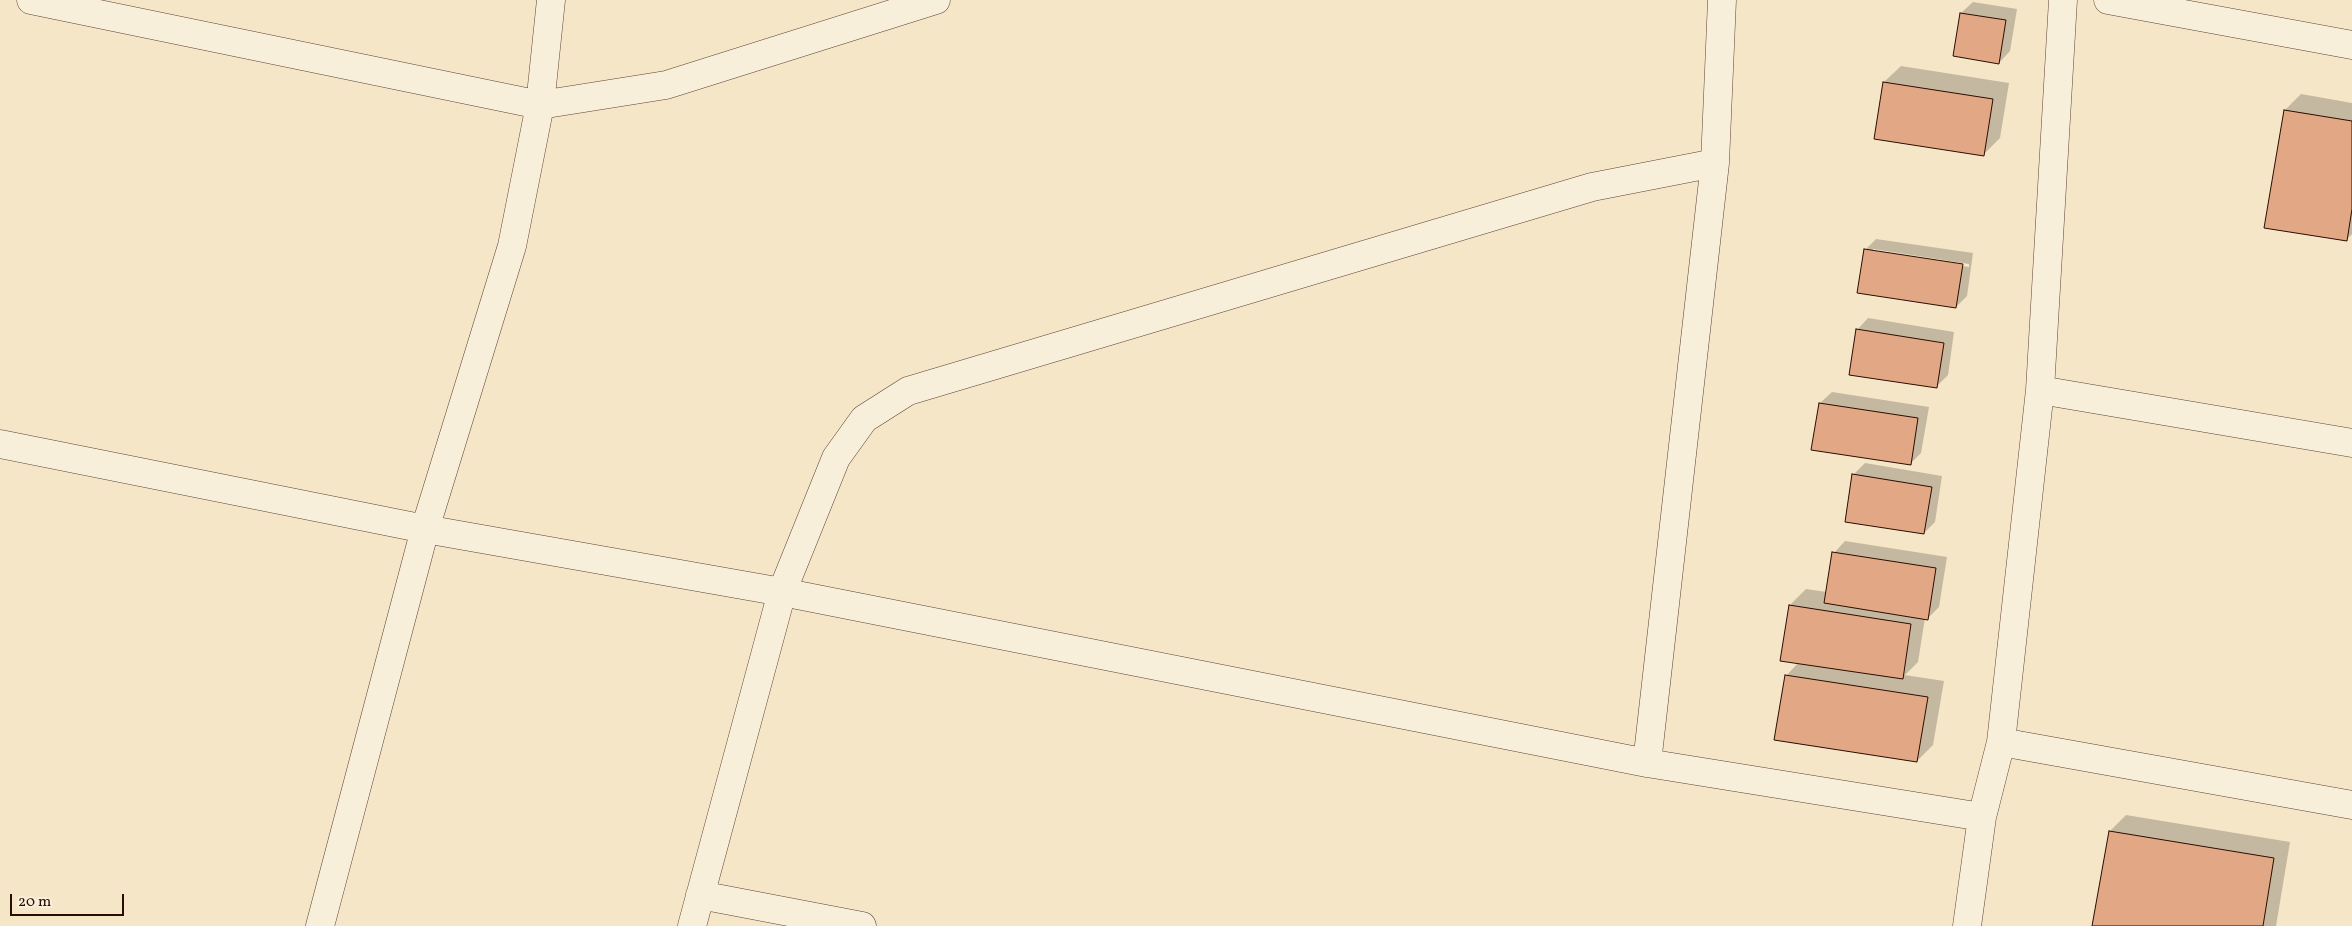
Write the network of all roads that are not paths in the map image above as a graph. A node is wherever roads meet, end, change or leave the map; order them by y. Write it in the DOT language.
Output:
graph roads {
  1 [pos="31,0"];
  2 [pos="552,0"];
  3 [pos="936,0"];
  4 [pos="1722,0"];
  5 [pos="2063,0"];
  6 [pos="2108,0"];
  7 [pos="2352,45"];
  8 [pos="540,105"];
  9 [pos="1715,163"];
  10 [pos="2040,390"];
  11 [pos="0,444"];
  12 [pos="2352,444"];
  13 [pos="425,529"];
  14 [pos="782,592"];
  15 [pos="2001,742"];
  16 [pos="1647,763"];
  17 [pos="2352,805"];
  18 [pos="1982,817"];
  19 [pos="700,895"];
  20 [pos="320,926"];
  21 [pos="692,926"];
  22 [pos="862,926"];
  23 [pos="1967,926"];
  1 -- 8 [label="street"];
  2 -- 8 [label="street"];
  3 -- 8 [label="street"];
  4 -- 9 [label="street"];
  5 -- 10 [label="street"];
  6 -- 7 [label="street"];
  8 -- 13 [label="street"];
  9 -- 14 [label="street"];
  9 -- 16 [label="street"];
  10 -- 12 [label="street"];
  10 -- 15 [label="street"];
  11 -- 13 [label="street"];
  13 -- 14 [label="street"];
  13 -- 20 [label="street"];
  14 -- 16 [label="street"];
  14 -- 19 [label="street"];
  15 -- 17 [label="street"];
  15 -- 18 [label="street"];
  16 -- 18 [label="street"];
  18 -- 23 [label="street"];
  19 -- 21 [label="street"];
  19 -- 22 [label="street"];
}
